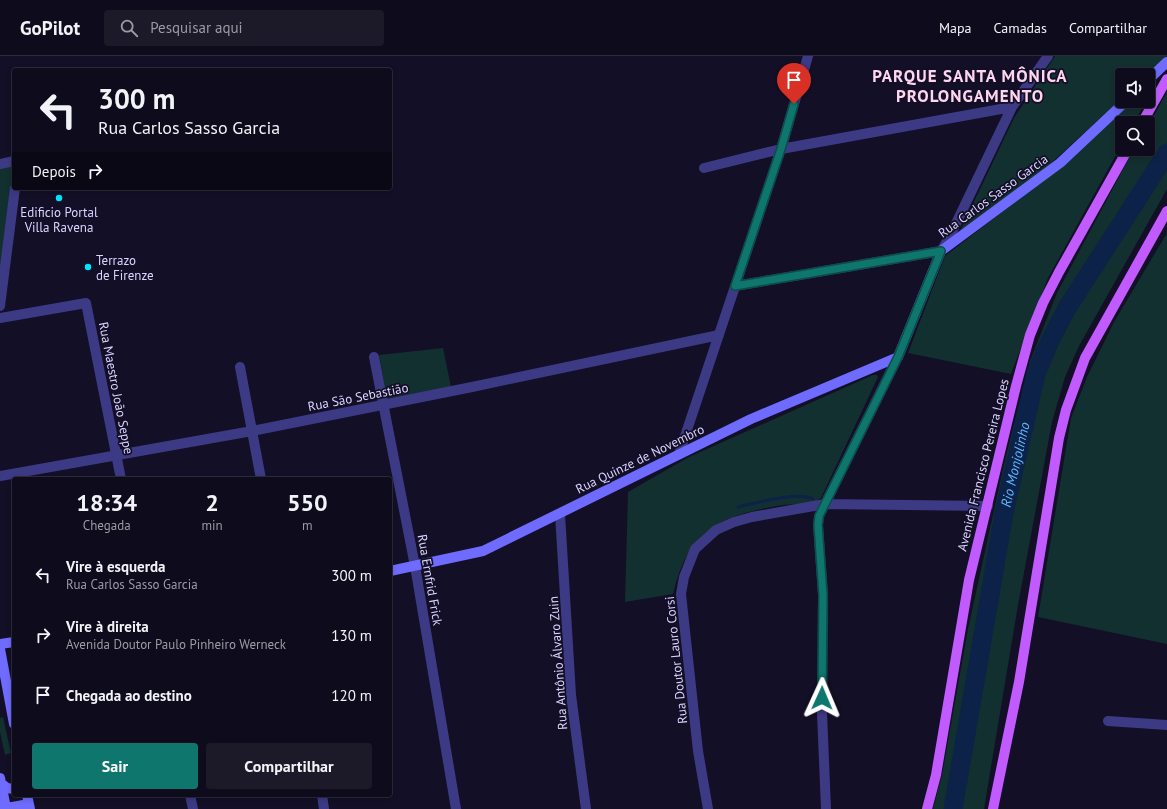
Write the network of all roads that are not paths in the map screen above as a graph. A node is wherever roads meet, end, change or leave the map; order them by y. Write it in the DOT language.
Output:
graph roads {
  1 [pos="808,56"];
  2 [pos="1048,56"];
  3 [pos="1167,62"];
  4 [pos="1155,73"];
  5 [pos="1167,79"];
  6 [pos="1012,107"];
  7 [pos="1119,108"];
  8 [pos="1146,116"];
  9 [pos="781,149"];
  10 [pos="1124,156"];
  11 [pos="12,161"];
  12 [pos="0,164"];
  13 [pos="704,168"];
  14 [pos="16,190"];
  15 [pos="1167,211"];
  16 [pos="941,251"];
  17 [pos="735,286"];
  18 [pos="0,306"];
  19 [pos="0,318"];
  20 [pos="719,335"];
  21 [pos="374,357"];
  22 [pos="898,357"];
  23 [pos="240,367"];
  24 [pos="384,404"];
  25 [pos="252,431"];
  26 [pos="679,454"];
  27 [pos="116,455"];
  28 [pos="0,476"];
  29 [pos="122,477"];
  30 [pos="261,477"];
  31 [pos="825,504"];
  32 [pos="988,506"];
  33 [pos="560,514"];
  34 [pos="415,566"];
  35 [pos="392,571"];
  36 [pos="12,642"];
  37 [pos="0,644"];
  38 [pos="0,649"];
  39 [pos="2,664"];
  40 [pos="12,714"];
  41 [pos="1108,721"];
  42 [pos="1167,725"];
  43 [pos="0,781"];
  44 [pos="12,789"];
  45 [pos="190,797"];
  46 [pos="322,797"];
  47 [pos="28,803"];
  48 [pos="4,809"];
  49 [pos="193,809"];
  50 [pos="324,809"];
  51 [pos="456,809"];
  52 [pos="586,809"];
  53 [pos="708,809"];
  54 [pos="826,809"];
  55 [pos="926,809"];
  56 [pos="994,809"];
  1 -- 9 [label="street"];
  2 -- 6 [label="street"];
  3 -- 4 [label="main road"];
  5 -- 8 [label="main road"];
  6 -- 9 [label="street"];
  6 -- 16 [label="street"];
  7 -- 16 [label="main road, Rua Carlos Sasso Garcia"];
  9 -- 13 [label="street"];
  9 -- 17 [label="street"];
  10 -- 32 [label="main road, Avenida Francisco Pereira Lopes"];
  11 -- 12 [label="street"];
  14 -- 18 [label="street"];
  15 -- 56 [label="main road"];
  16 -- 17 [label="street, Rua Carlos Sasso Garcia"];
  16 -- 22 [label="main road"];
  17 -- 20 [label="street"];
  19 -- 27 [label="street, Rua Maestro João Seppe"];
  20 -- 24 [label="street, Rua São Sebastião"];
  20 -- 26 [label="street"];
  21 -- 24 [label="street, Rua Ernfrid Frick"];
  22 -- 26 [label="main road, Rua Quinze de Novembro"];
  22 -- 31 [label="street"];
  23 -- 25 [label="street"];
  24 -- 25 [label="street, Rua São Sebastião"];
  24 -- 34 [label="street, Rua Ernfrid Frick"];
  25 -- 27 [label="street, Rua São Sebastião"];
  25 -- 30 [label="street"];
  26 -- 33 [label="main road, Rua Quinze de Novembro"];
  27 -- 28 [label="street, Rua São Sebastião"];
  27 -- 29 [label="street, Rua Maestro João Seppe"];
  31 -- 32 [label="street, Rua Doutor Lauro Corsi"];
  31 -- 53 [label="street, Rua Doutor Lauro Corsi"];
  31 -- 54 [label="street"];
  32 -- 55 [label="main road, Avenida Francisco Pereira Lopes"];
  33 -- 34 [label="main road, Rua Quinze de Novembro"];
  33 -- 52 [label="street, Rua Antônio Álvaro Zuin"];
  34 -- 35 [label="main road, Rua Quinze de Novembro"];
  34 -- 51 [label="street, Rua Ernfrid Frick"];
  36 -- 37 [label="main road"];
  38 -- 39 [label="main road"];
  39 -- 40 [label="main road"];
  41 -- 42 [label="street"];
  43 -- 44 [label="main road"];
  43 -- 48 [label="main road"];
  45 -- 49 [label="street"];
  46 -- 50 [label="street"];
  47 -- 48 [label="main road"];
}
